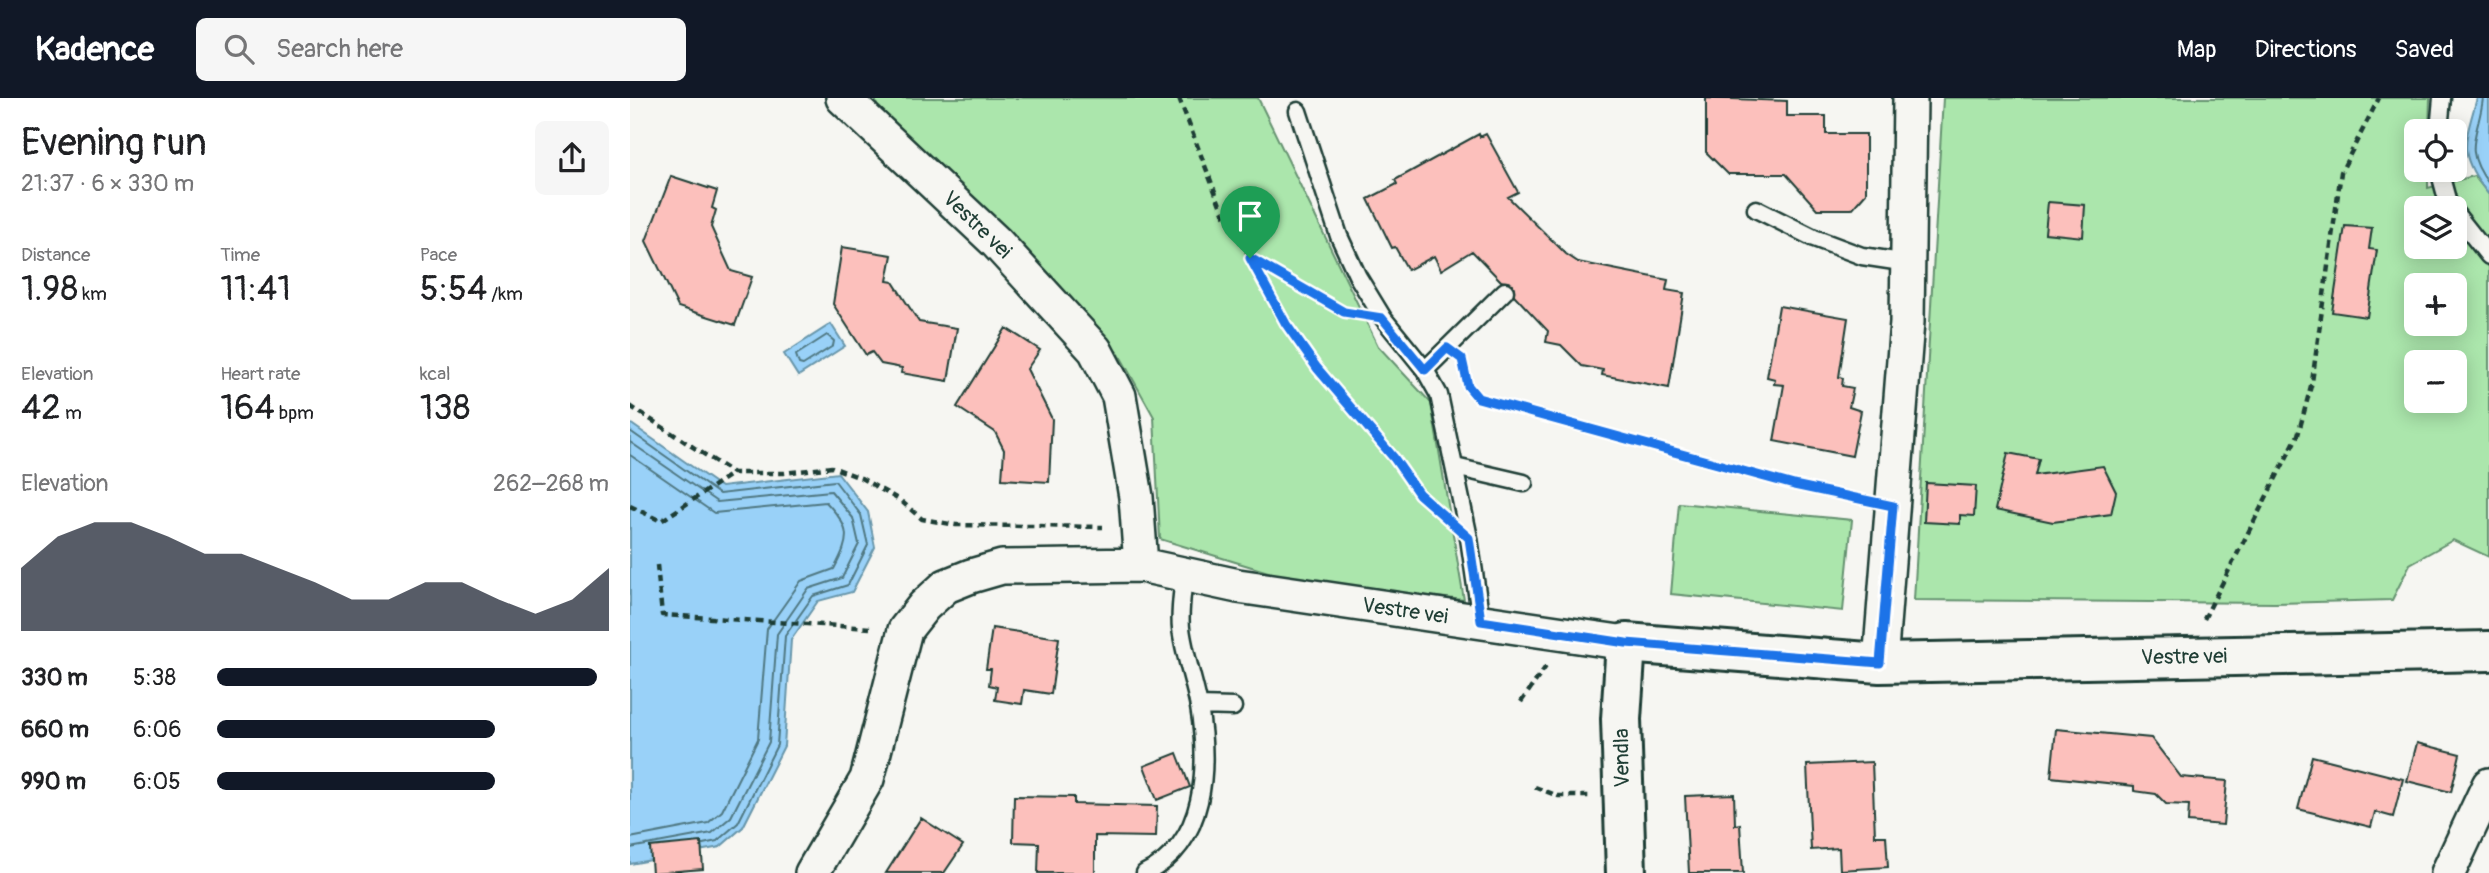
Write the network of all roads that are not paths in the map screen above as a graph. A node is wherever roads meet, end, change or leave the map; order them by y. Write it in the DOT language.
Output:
graph roads {
  1 [pos="843,98"];
  2 [pos="1910,98"];
  3 [pos="2442,98"];
  4 [pos="1298,111"];
  5 [pos="2439,119"];
  6 [pos="1756,209"];
  7 [pos="2467,228"];
  8 [pos="2489,256"];
  9 [pos="1908,263"];
  10 [pos="1506,291"];
  11 [pos="1425,370"];
  12 [pos="1455,467"];
  13 [pos="1524,483"];
  14 [pos="1141,565"];
  15 [pos="1184,574"];
  16 [pos="1481,621"];
  17 [pos="1626,643"];
  18 [pos="2489,651"];
  19 [pos="1880,663"];
  20 [pos="1199,706"];
  21 [pos="1233,707"];
  22 [pos="2489,785"];
  23 [pos="812,873"];
  24 [pos="1145,873"];
  25 [pos="1626,873"];
  26 [pos="2448,873"];
  1 -- 14 [label="street, Vestre vei"];
  2 -- 9 [label="street"];
  3 -- 5 [label="lane"];
  4 -- 11 [label="lane"];
  6 -- 9 [label="lane"];
  7 -- 8 [label="lane"];
  9 -- 19 [label="street"];
  10 -- 11 [label="lane"];
  11 -- 12 [label="lane"];
  12 -- 13 [label="lane"];
  12 -- 16 [label="lane"];
  14 -- 15 [label="street, Vestre vei"];
  14 -- 23 [label="street, Vestre vei"];
  15 -- 16 [label="street, Vestre vei"];
  15 -- 20 [label="lane"];
  16 -- 17 [label="street, Vestre vei"];
  17 -- 19 [label="street, Vestre vei"];
  17 -- 25 [label="street, Vendla"];
  18 -- 19 [label="street, Vestre vei"];
  20 -- 21 [label="lane"];
  20 -- 24 [label="lane"];
  22 -- 26 [label="street"];
}
